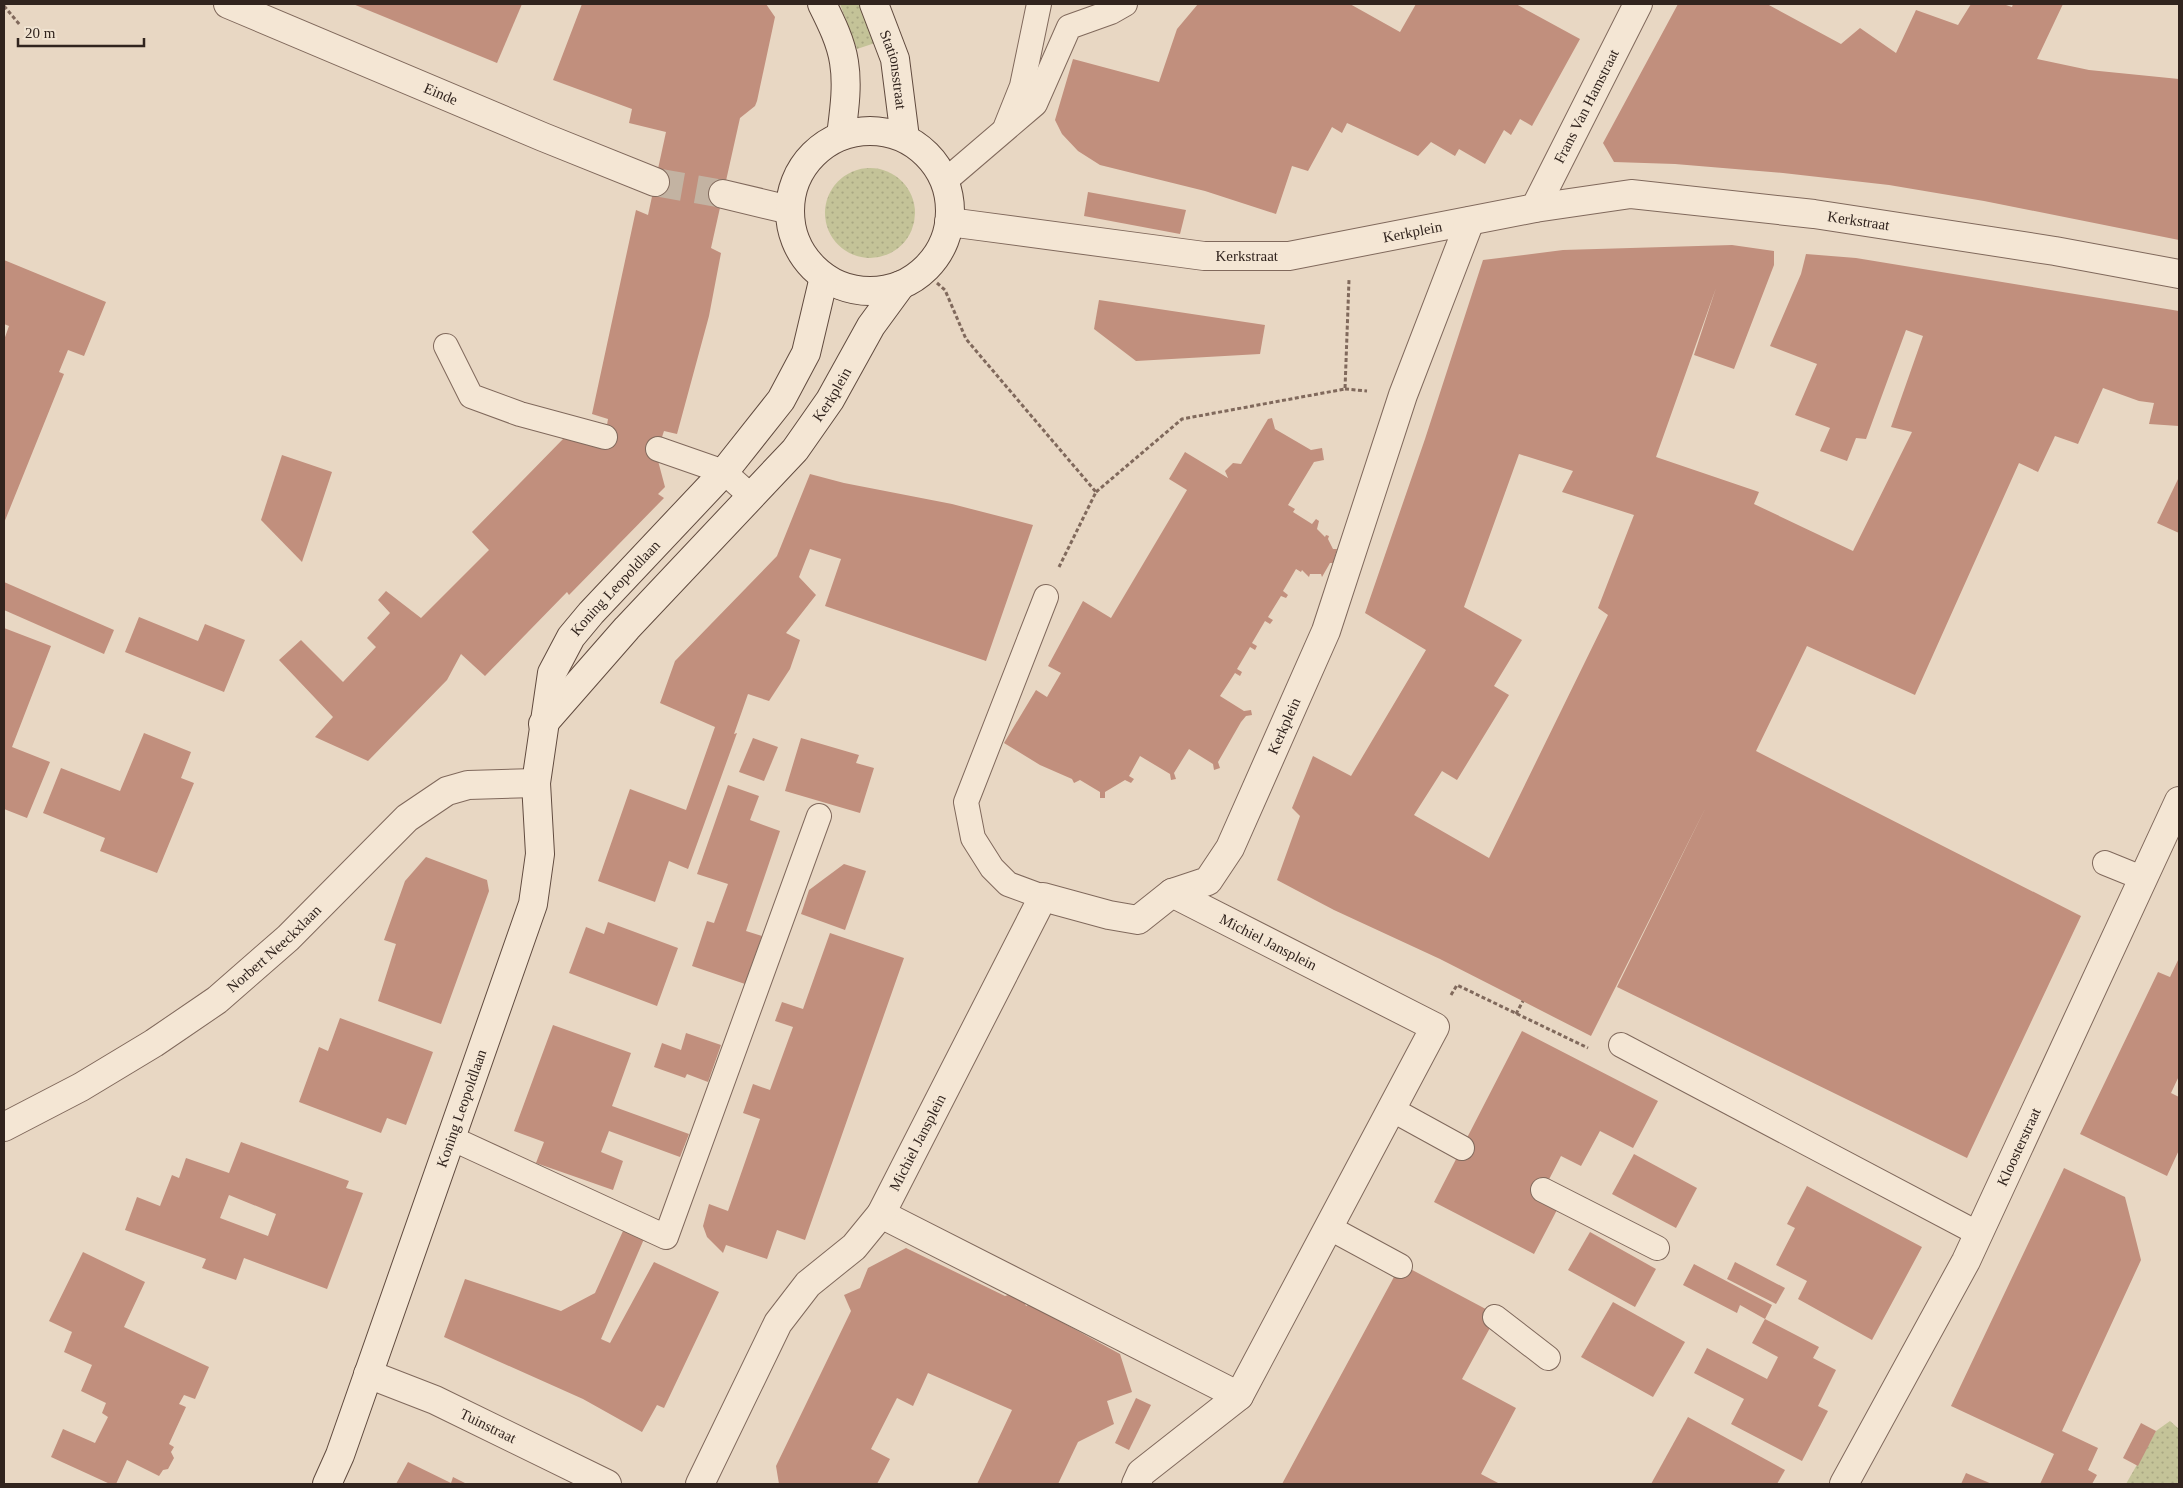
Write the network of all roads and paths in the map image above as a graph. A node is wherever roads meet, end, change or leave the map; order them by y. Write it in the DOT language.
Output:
graph roads {
  1 [pos="228,4"];
  2 [pos="822,4"];
  3 [pos="874,4"];
  4 [pos="1039,4"];
  5 [pos="1125,4"];
  6 [pos="1638,4"];
  7 [pos="4,6"];
  8 [pos="20,25"];
  9 [pos="1006,128"];
  10 [pos="841,136"];
  11 [pos="904,138"];
  12 [pos="945,181"];
  13 [pos="655,182"];
  14 [pos="723,194"];
  15 [pos="1535,208"];
  16 [pos="790,210"];
  17 [pos="1470,221"];
  18 [pos="949,222"];
  19 [pos="1346,244"];
  20 [pos="1289,256"];
  21 [pos="923,271"];
  22 [pos="2179,274"];
  23 [pos="824,277"];
  24 [pos="901,285"];
  25 [pos="446,346"];
  26 [pos="605,436"];
  27 [pos="658,449"];
  28 [pos="724,472"];
  29 [pos="1096,492"];
  30 [pos="752,497"];
  31 [pos="1046,597"];
  32 [pos="543,724"];
  33 [pos="536,784"];
  34 [pos="2179,801"];
  35 [pos="819,816"];
  36 [pos="2105,864"];
  37 [pos="2142,878"];
  38 [pos="1172,893"];
  39 [pos="1043,897"];
  40 [pos="1523,1001"];
  41 [pos="1516,1014"];
  42 [pos="1435,1027"];
  43 [pos="1620,1045"];
  44 [pos="1391,1109"];
  45 [pos="4,1127"];
  46 [pos="451,1138"];
  47 [pos="1462,1148"];
  48 [pos="1543,1190"];
  49 [pos="881,1214"];
  50 [pos="1328,1227"];
  51 [pos="1979,1234"];
  52 [pos="1657,1248"];
  53 [pos="1400,1266"];
  54 [pos="1495,1318"];
  55 [pos="1548,1358"];
  56 [pos="368,1374"];
  57 [pos="1239,1396"];
  58 [pos="327,1484"];
  59 [pos="607,1484"];
  60 [pos="700,1484"];
  61 [pos="1137,1484"];
  62 [pos="1844,1484"];
  1 -- 13 [label="street, Einde"];
  2 -- 10 [label="street"];
  3 -- 11 [label="street, Stationsstraat"];
  4 -- 9 [label="lane"];
  5 -- 9 [label="lane"];
  6 -- 15 [label="street, Frans Van Hamstraat"];
  7 -- 8 [label="path"];
  9 -- 12 [label="lane"];
  10 -- 11 [label="street, Kerkplein"];
  10 -- 16 [label="street, Kerkplein"];
  11 -- 12 [label="street, Kerkplein"];
  12 -- 18 [label="street, Kerkplein"];
  14 -- 16 [label="street"];
  15 -- 17 [label="street, Kerkplein"];
  15 -- 22 [label="street, Kerkstraat"];
  16 -- 23 [label="street, Kerkplein"];
  17 -- 19 [label="street, Kerkplein"];
  17 -- 38 [label="street, Kerkplein"];
  18 -- 20 [label="street, Kerkstraat"];
  18 -- 21 [label="street, Kerkplein"];
  19 -- 20 [label="street, Kerkplein"];
  19 -- 29 [label="path"];
  21 -- 24 [label="street, Kerkplein"];
  21 -- 29 [label="path"];
  23 -- 24 [label="street, Kerkplein"];
  23 -- 28 [label="street"];
  24 -- 30 [label="street, Kerkplein"];
  25 -- 26 [label="lane"];
  27 -- 28 [label="lane"];
  28 -- 30 [label="lane"];
  28 -- 32 [label="street, Koning Leopoldlaan"];
  29 -- 31 [label="path"];
  30 -- 32 [label="street"];
  31 -- 39 [label="lane"];
  32 -- 33 [label="street, Koning Leopoldlaan"];
  33 -- 45 [label="street, Norbert Neeckxlaan"];
  33 -- 46 [label="street, Koning Leopoldlaan"];
  34 -- 37 [label="street, Kloosterstraat"];
  35 -- 46 [label="lane"];
  36 -- 37 [label="lane"];
  37 -- 51 [label="street, Kloosterstraat"];
  38 -- 39 [label="street"];
  38 -- 42 [label="street, Michiel Jansplein"];
  39 -- 49 [label="street, Michiel Jansplein"];
  40 -- 41 [label="path"];
  41 -- 42 [label="path"];
  41 -- 43 [label="path"];
  42 -- 44 [label="street"];
  43 -- 51 [label="lane"];
  44 -- 47 [label="lane"];
  44 -- 50 [label="street"];
  46 -- 56 [label="street, Koning Leopoldlaan"];
  48 -- 52 [label="lane"];
  49 -- 57 [label="street"];
  49 -- 60 [label="street, Michiel Jansplein"];
  50 -- 53 [label="lane"];
  50 -- 57 [label="street"];
  51 -- 62 [label="street, Kloosterstraat"];
  54 -- 55 [label="lane"];
  56 -- 58 [label="street, Koning Leopoldlaan"];
  56 -- 59 [label="street, Tuinstraat"];
  57 -- 61 [label="street"];
}
